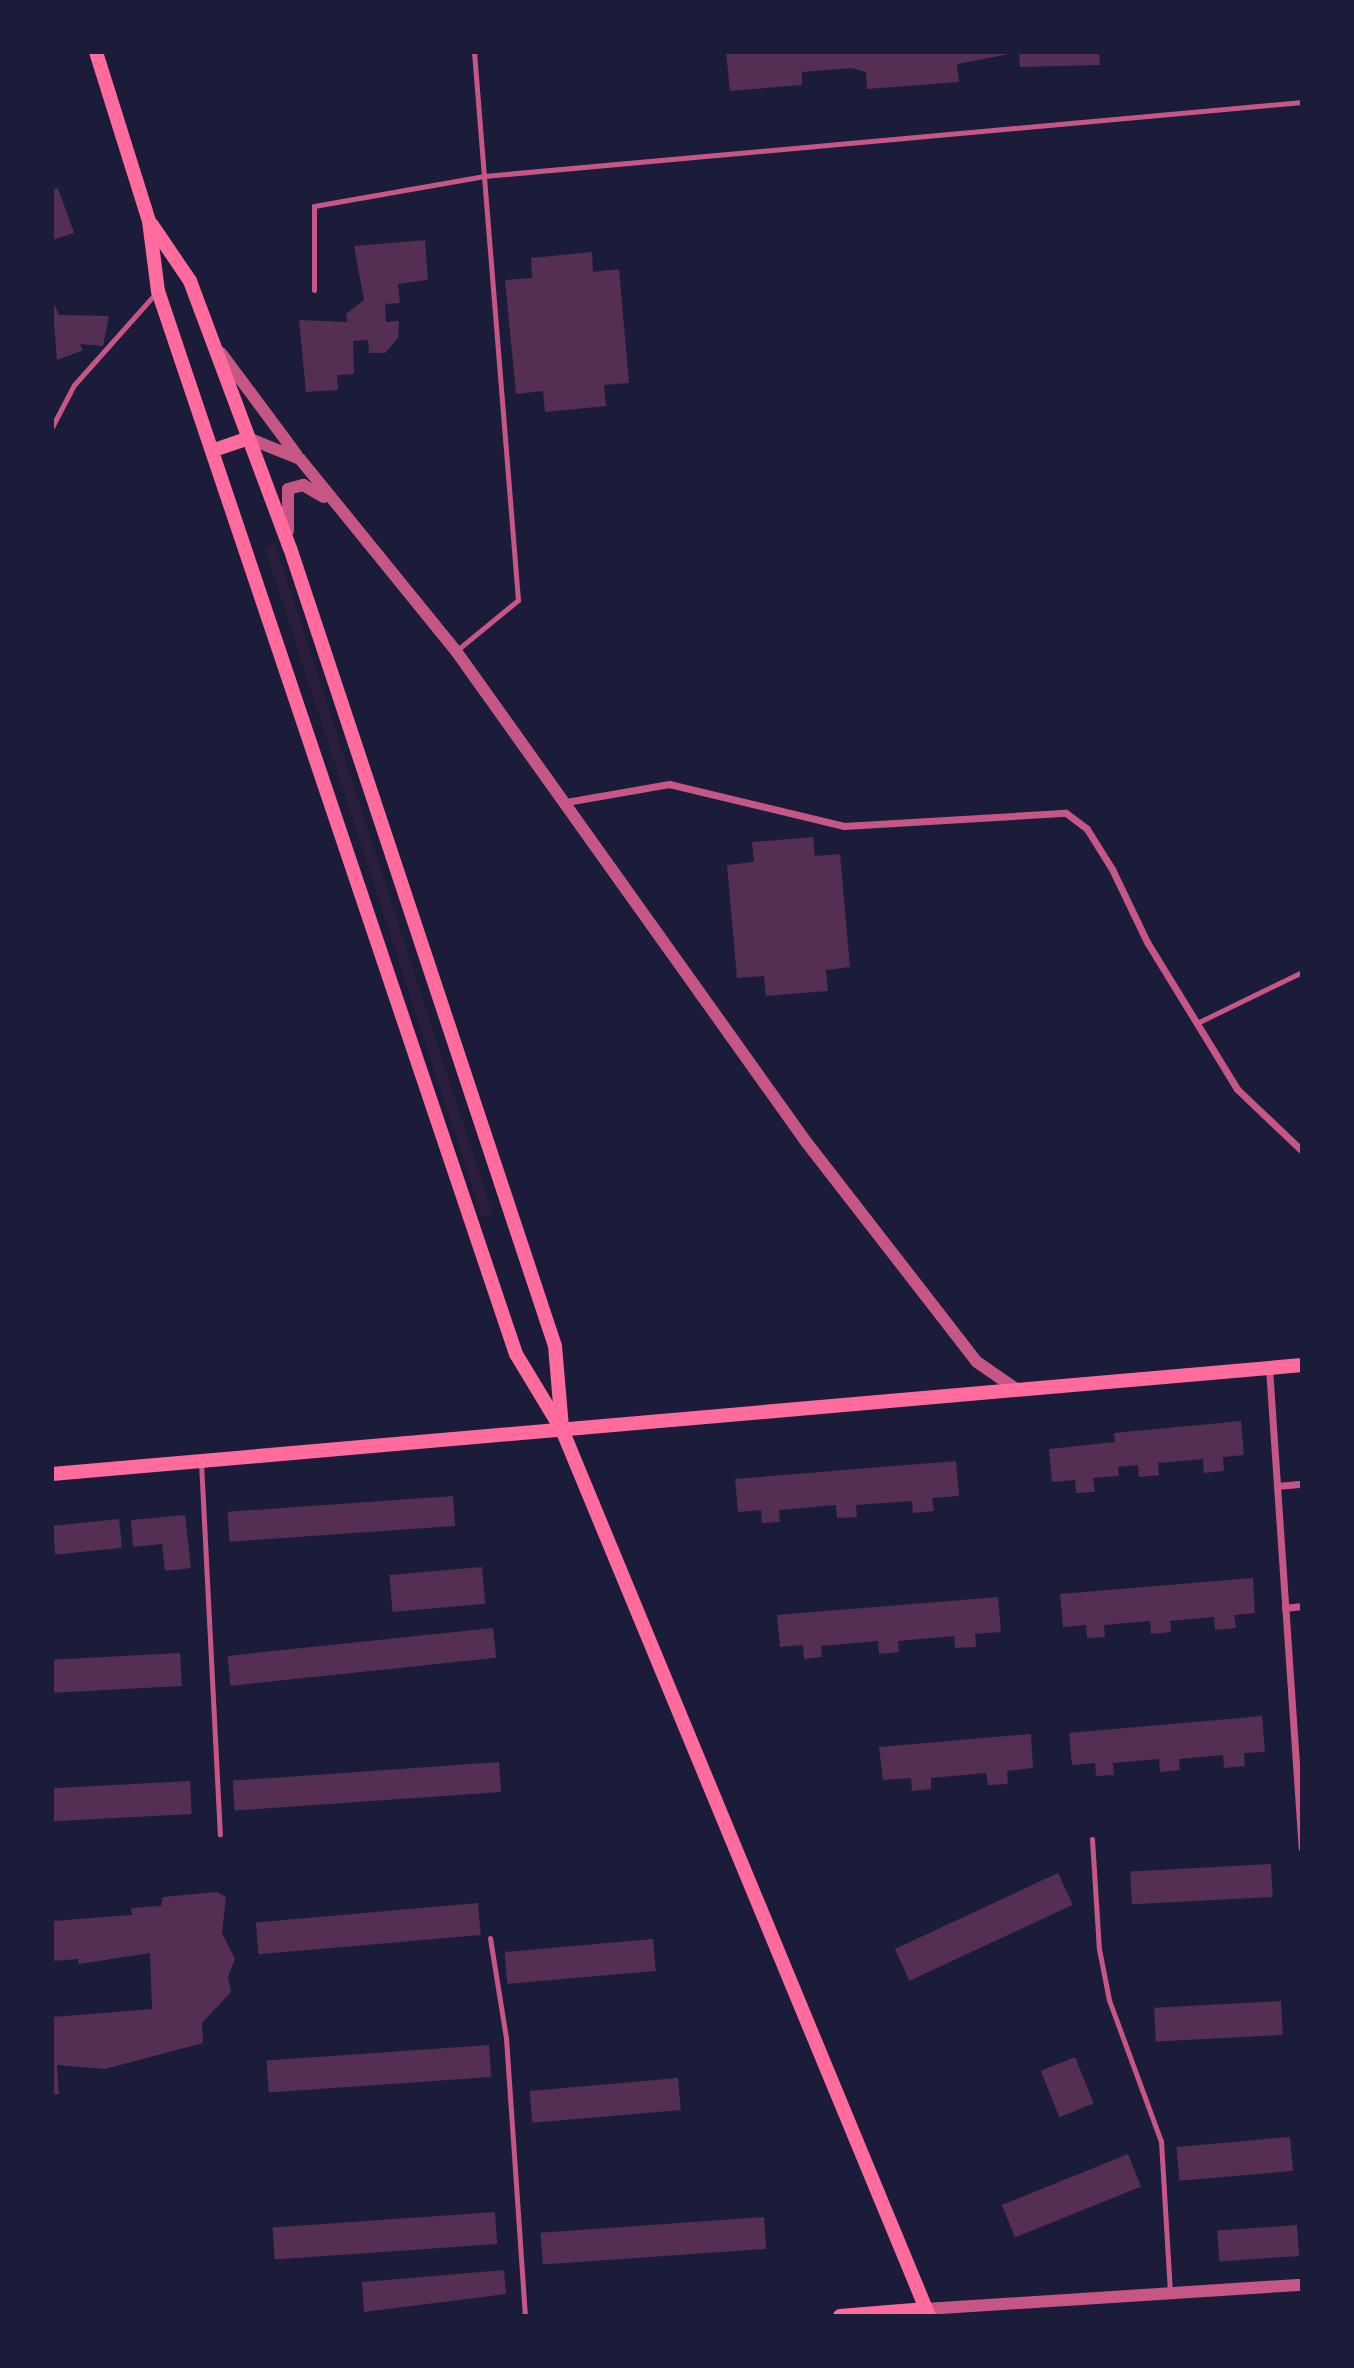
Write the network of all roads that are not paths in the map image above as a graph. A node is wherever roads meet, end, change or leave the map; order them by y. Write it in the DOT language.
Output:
graph roads {
  1 [pos="96,52"];
  2 [pos="474,52"];
  3 [pos="1301,102"];
  4 [pos="484,176"];
  5 [pos="149,221"];
  6 [pos="314,290"];
  7 [pos="159,291"];
  8 [pos="213,341"];
  9 [pos="52,427"];
  10 [pos="248,438"];
  11 [pos="214,450"];
  12 [pos="300,459"];
  13 [pos="352,523"];
  14 [pos="290,548"];
  15 [pos="456,650"];
  16 [pos="566,802"];
  17 [pos="1301,972"];
  18 [pos="1199,1022"];
  19 [pos="1301,1151"];
  20 [pos="1301,1366"];
  21 [pos="1269,1368"];
  22 [pos="1016,1389"];
  23 [pos="563,1432"];
  24 [pos="201,1462"];
  25 [pos="52,1474"];
  26 [pos="1301,1484"];
  27 [pos="1277,1486"];
  28 [pos="1301,1606"];
  29 [pos="1285,1608"];
  30 [pos="1298,1738"];
  31 [pos="1301,1824"];
  32 [pos="220,1835"];
  33 [pos="1092,1839"];
  34 [pos="1301,1848"];
  35 [pos="490,1938"];
  36 [pos="1301,2285"];
  37 [pos="1170,2295"];
  38 [pos="928,2312"];
  39 [pos="525,2315"];
  40 [pos="840,2315"];
  1 -- 5 [label="main road"];
  2 -- 4 [label="lane"];
  3 -- 4 [label="lane"];
  4 -- 6 [label="lane"];
  4 -- 15 [label="lane"];
  5 -- 7 [label="main road"];
  5 -- 8 [label="main road"];
  7 -- 9 [label="lane"];
  7 -- 11 [label="main road"];
  8 -- 10 [label="main road"];
  8 -- 12 [label="street"];
  10 -- 11 [label="main road"];
  10 -- 12 [label="street"];
  10 -- 14 [label="main road"];
  11 -- 23 [label="main road"];
  12 -- 13 [label="street"];
  13 -- 14 [label="street"];
  13 -- 15 [label="street"];
  14 -- 23 [label="main road"];
  15 -- 16 [label="street"];
  16 -- 18 [label="street"];
  16 -- 22 [label="street"];
  17 -- 18 [label="lane"];
  18 -- 19 [label="street"];
  20 -- 21 [label="main road"];
  21 -- 22 [label="main road"];
  21 -- 27 [label="street"];
  22 -- 23 [label="main road"];
  23 -- 24 [label="main road"];
  23 -- 38 [label="main road"];
  24 -- 25 [label="main road"];
  24 -- 32 [label="lane"];
  26 -- 27 [label="street"];
  27 -- 29 [label="street"];
  28 -- 29 [label="street"];
  29 -- 30 [label="street"];
  30 -- 31 [label="street"];
  31 -- 34 [label="street"];
  33 -- 37 [label="lane"];
  35 -- 39 [label="lane"];
  36 -- 37 [label="street"];
  37 -- 38 [label="street"];
  38 -- 40 [label="main road"];
}
